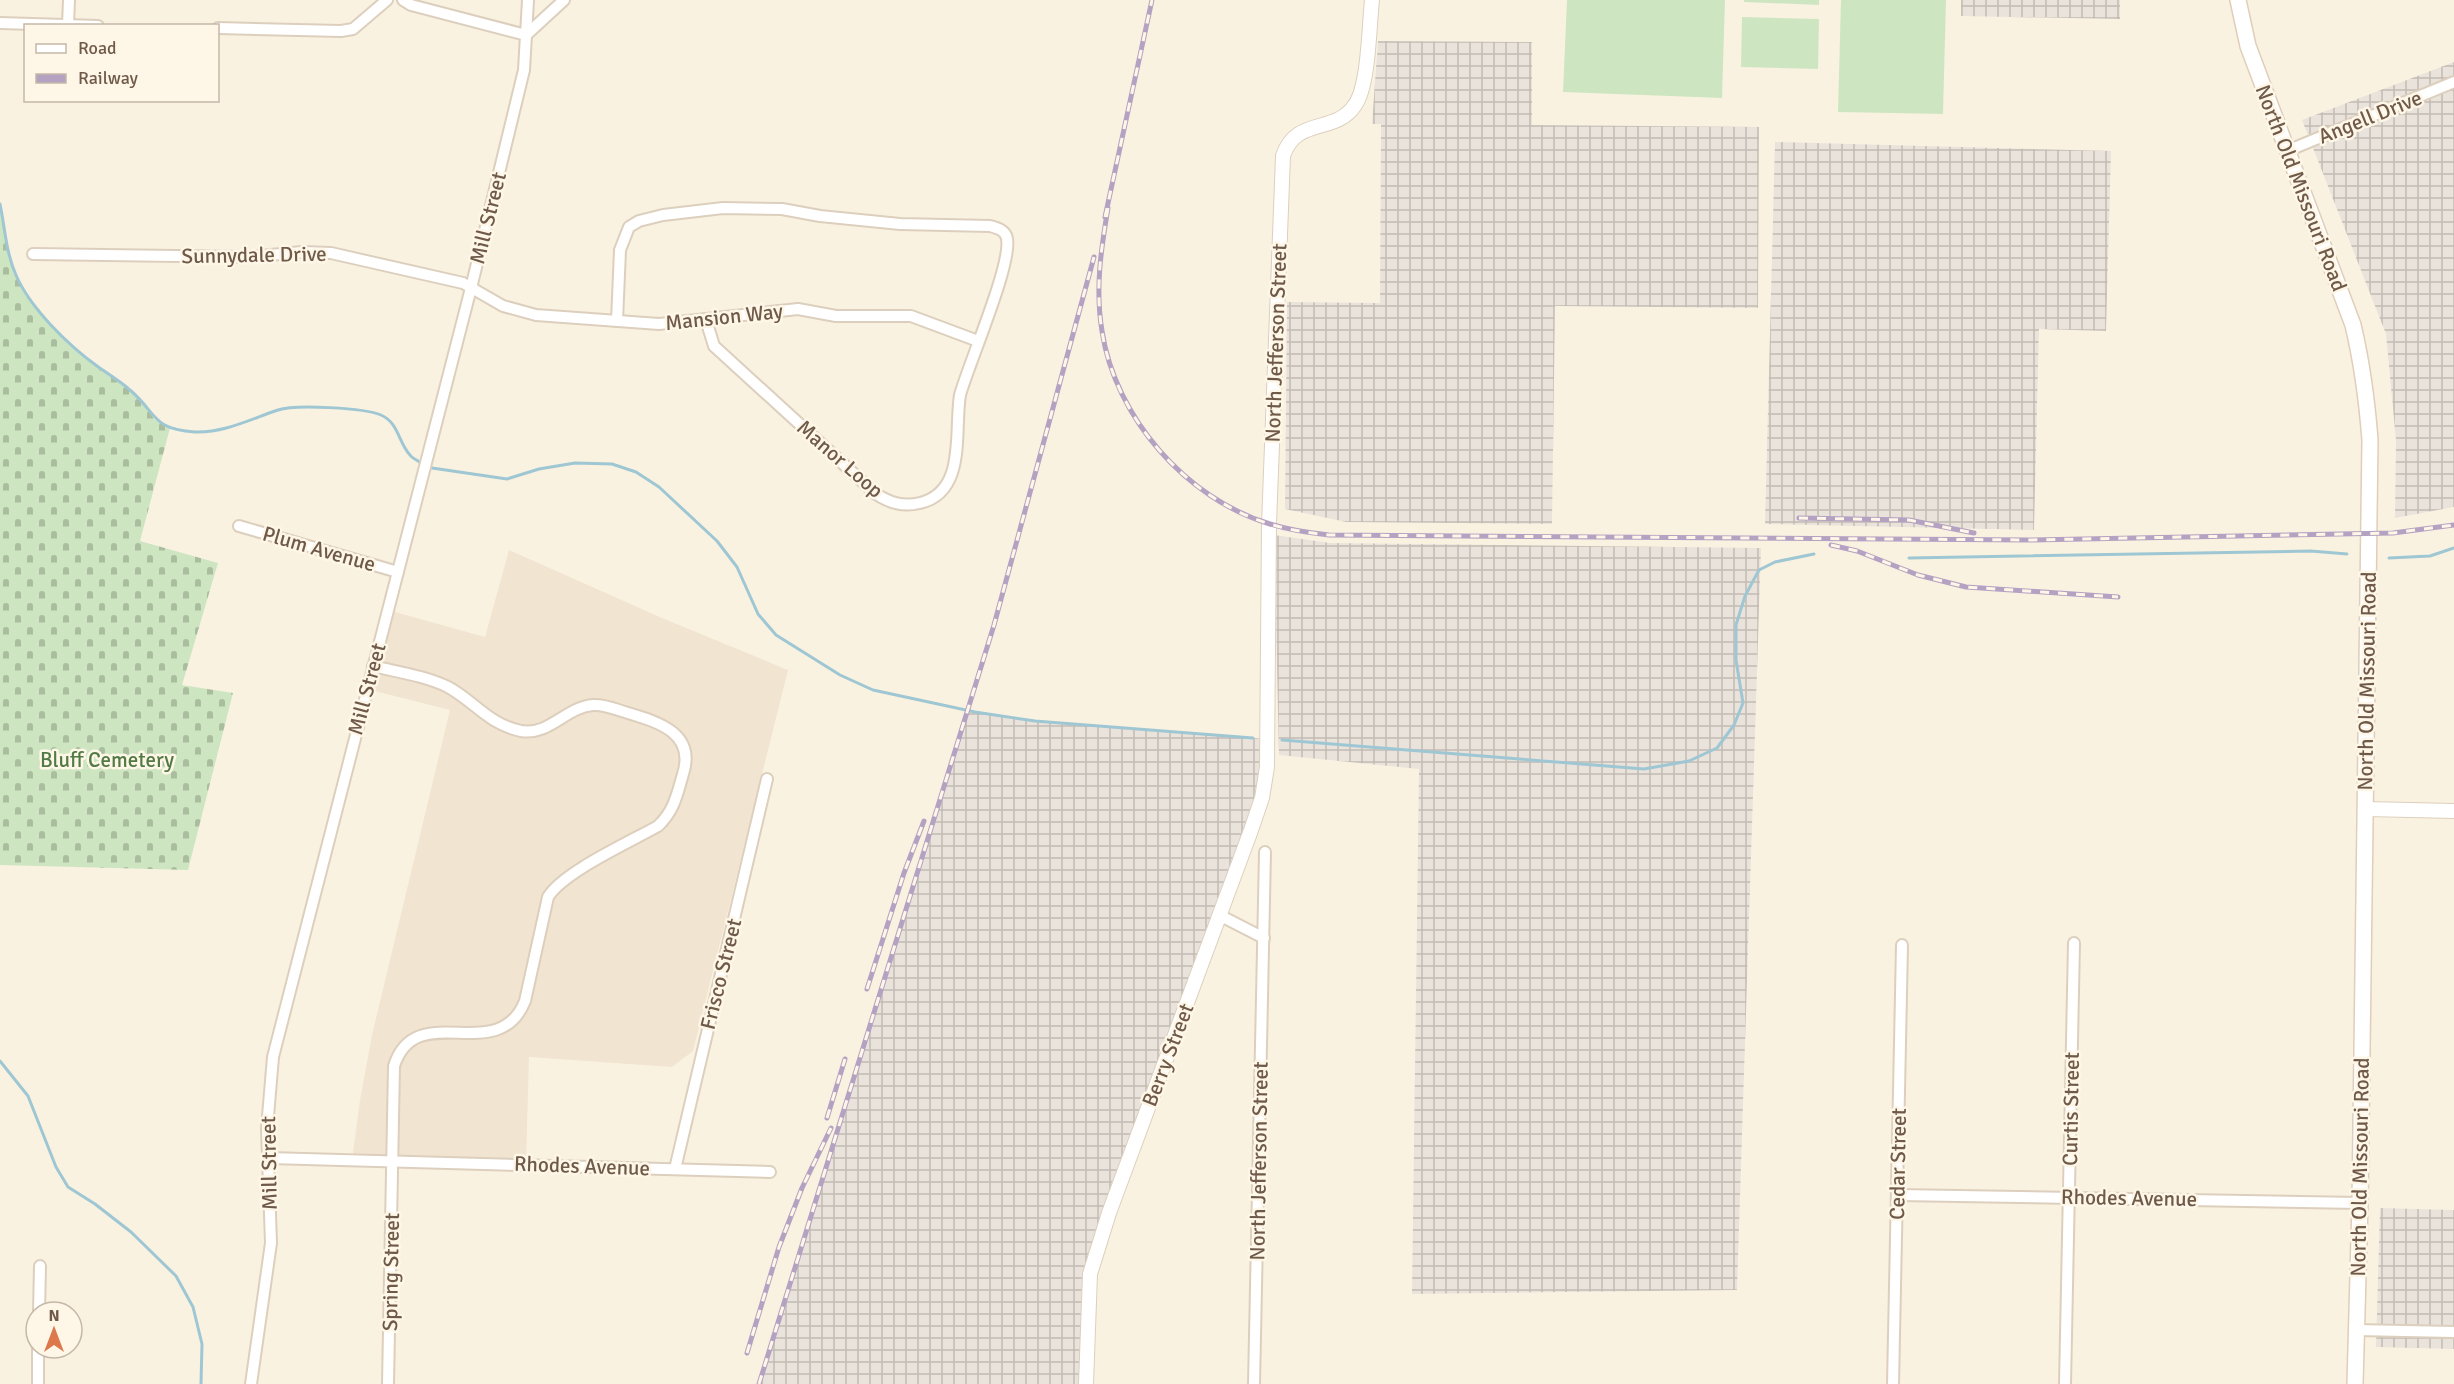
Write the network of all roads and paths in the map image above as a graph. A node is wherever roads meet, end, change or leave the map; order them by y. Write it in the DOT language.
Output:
graph roads {
  1 [pos="69,0"];
  2 [pos="387,0"];
  3 [pos="403,0"];
  4 [pos="528,0"];
  5 [pos="564,0"];
  6 [pos="1372,0"];
  7 [pos="2238,0"];
  8 [pos="0,23"];
  9 [pos="34,24"];
  10 [pos="68,24"];
  11 [pos="219,28"];
  12 [pos="526,35"];
  13 [pos="2454,82"];
  14 [pos="2287,151"];
  15 [pos="33,254"];
  16 [pos="471,288"];
  17 [pos="706,320"];
  18 [pos="617,321"];
  19 [pos="978,340"];
  20 [pos="239,526"];
  21 [pos="398,572"];
  22 [pos="373,666"];
  23 [pos="1268,730"];
  24 [pos="767,779"];
  25 [pos="2366,808"];
  26 [pos="2454,811"];
  27 [pos="1265,852"];
  28 [pos="1221,916"];
  29 [pos="1264,938"];
  30 [pos="2074,943"];
  31 [pos="1902,945"];
  32 [pos="269,1158"];
  33 [pos="394,1160"];
  34 [pos="675,1169"];
  35 [pos="770,1172"];
  36 [pos="1898,1195"];
  37 [pos="2070,1197"];
  38 [pos="2360,1203"];
  39 [pos="40,1266"];
  40 [pos="39,1300"];
  41 [pos="2356,1330"];
  42 [pos="2454,1332"];
  43 [pos="38,1360"];
  44 [pos="38,1384"];
  45 [pos="251,1384"];
  46 [pos="388,1384"];
  47 [pos="1086,1384"];
  48 [pos="1254,1384"];
  49 [pos="1893,1384"];
  50 [pos="2065,1384"];
  51 [pos="2355,1384"];
  1 -- 10 [label="street"];
  2 -- 11 [label="street"];
  3 -- 12 [label="street"];
  4 -- 12 [label="street, Mill Street"];
  5 -- 12 [label="street"];
  6 -- 23 [label="street, North Jefferson Street"];
  7 -- 14 [label="main road, North Old Missouri Road"];
  8 -- 9 [label="street"];
  12 -- 16 [label="street, Mill Street"];
  13 -- 14 [label="street, Angell Drive"];
  14 -- 25 [label="main road, North Old Missouri Road"];
  15 -- 16 [label="street, Sunnydale Drive"];
  16 -- 18 [label="street, Mansion Way"];
  16 -- 21 [label="street, Mill Street"];
  17 -- 18 [label="street, Mansion Way"];
  17 -- 19 [label="street, Mansion Way"];
  17 -- 19 [label="street, Manor Loop"];
  18 -- 19 [label="street, Manor Loop"];
  20 -- 21 [label="street, Plum Avenue"];
  21 -- 22 [label="street, Mill Street"];
  22 -- 32 [label="street, Mill Street"];
  22 -- 33 [label="street"];
  23 -- 28 [label="street, Berry Street"];
  24 -- 34 [label="street, Frisco Street"];
  25 -- 26 [label="street"];
  25 -- 38 [label="main road, North Old Missouri Road"];
  27 -- 29 [label="street, North Jefferson Street"];
  28 -- 29 [label="street"];
  28 -- 47 [label="street, Berry Street"];
  29 -- 48 [label="street, North Jefferson Street"];
  30 -- 37 [label="street, Curtis Street"];
  31 -- 36 [label="street, Cedar Street"];
  32 -- 33 [label="street, Rhodes Avenue"];
  32 -- 45 [label="street, Mill Street"];
  33 -- 34 [label="street, Rhodes Avenue"];
  33 -- 46 [label="street, Spring Street"];
  34 -- 35 [label="street, Rhodes Avenue"];
  36 -- 37 [label="street, Rhodes Avenue"];
  36 -- 49 [label="street, Cedar Street"];
  37 -- 38 [label="street, Rhodes Avenue"];
  37 -- 50 [label="street, Curtis Street"];
  38 -- 41 [label="main road, North Old Missouri Road"];
  39 -- 40 [label="street"];
  41 -- 42 [label="street"];
  41 -- 51 [label="main road, North Old Missouri Road"];
  43 -- 44 [label="street"];
}
